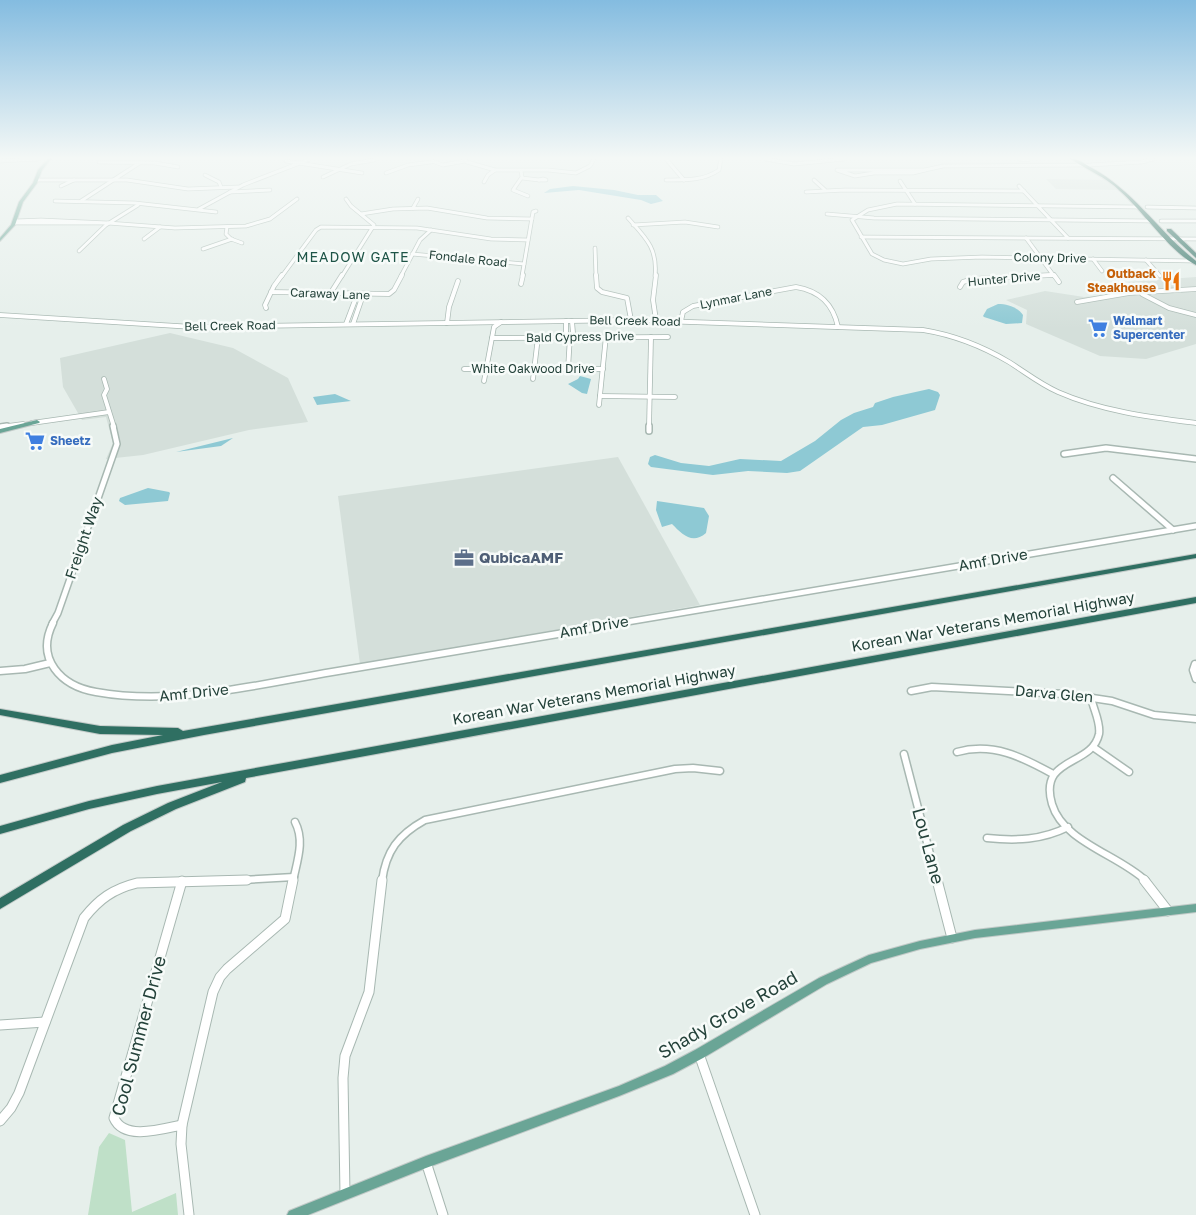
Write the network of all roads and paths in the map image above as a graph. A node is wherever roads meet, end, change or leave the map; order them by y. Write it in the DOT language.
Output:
graph roads {
  1 [pos="17,216"];
  2 [pos="120,216"];
  3 [pos="276,216"];
  4 [pos="363,216"];
  5 [pos="473,216"];
  6 [pos="533,216"];
  7 [pos="842,216"];
  8 [pos="858,216"];
  9 [pos="1046,216"];
  10 [pos="1147,216"];
  11 [pos="1156,216"];
  12 [pos="854,217"];
  13 [pos="628,218"];
  14 [pos="532,220"];
  15 [pos="1050,220"];
  16 [pos="1152,221"];
  17 [pos="1161,221"];
  18 [pos="1196,221"];
  19 [pos="15,222"];
  20 [pos="108,223"];
  21 [pos="633,226"];
  22 [pos="160,227"];
  23 [pos="227,227"];
  24 [pos="718,227"];
  25 [pos="372,228"];
  26 [pos="430,230"];
  27 [pos="862,237"];
  28 [pos="1026,238"];
  29 [pos="1068,238"];
  30 [pos="1170,238"];
  31 [pos="1178,238"];
  32 [pos="1196,238"];
  33 [pos="144,239"];
  34 [pos="0,240"];
  35 [pos="232,240"];
  36 [pos="528,240"];
  37 [pos="242,243"];
  38 [pos="595,248"];
  39 [pos="203,249"];
  40 [pos="79,251"];
  41 [pos="412,254"];
  42 [pos="1196,256"];
  43 [pos="1040,258"];
  44 [pos="1093,259"];
  45 [pos="1146,260"];
  46 [pos="1194,262"];
  47 [pos="524,264"];
  48 [pos="1102,271"];
  49 [pos="1052,275"];
  50 [pos="1160,276"];
  51 [pos="458,281"];
  52 [pos="1059,282"];
  53 [pos="521,284"];
  54 [pos="960,287"];
  55 [pos="1196,290"];
  56 [pos="271,292"];
  57 [pos="1142,293"];
  58 [pos="330,294"];
  59 [pos="1147,294"];
  60 [pos="1157,294"];
  61 [pos="357,295"];
  62 [pos="363,295"];
  63 [pos="1077,302"];
  64 [pos="1167,304"];
  65 [pos="266,308"];
  66 [pos="1196,314"];
  67 [pos="0,316"];
  68 [pos="572,320"];
  69 [pos="631,320"];
  70 [pos="656,320"];
  71 [pos="566,321"];
  72 [pos="681,321"];
  73 [pos="447,322"];
  74 [pos="486,322"];
  75 [pos="503,322"];
  76 [pos="346,324"];
  77 [pos="353,324"];
  78 [pos="494,327"];
  79 [pos="838,327"];
  80 [pos="570,336"];
  81 [pos="606,336"];
  82 [pos="651,336"];
  83 [pos="538,337"];
  84 [pos="668,337"];
  85 [pos="492,338"];
  86 [pos="464,369"];
  87 [pos="486,369"];
  88 [pos="534,369"];
  89 [pos="568,369"];
  90 [pos="602,369"];
  91 [pos="104,379"];
  92 [pos="533,379"];
  93 [pos="484,381"];
  94 [pos="600,396"];
  95 [pos="650,397"];
  96 [pos="675,397"];
  97 [pos="599,404"];
  98 [pos="110,412"];
  99 [pos="37,422"];
  100 [pos="1196,423"];
  101 [pos="0,427"];
  102 [pos="0,431"];
  103 [pos="649,431"];
  104 [pos="1064,454"];
  105 [pos="1196,459"];
  106 [pos="1113,478"];
  107 [pos="1196,526"];
  108 [pos="1173,530"];
  109 [pos="1196,556"];
  110 [pos="1196,600"];
  111 [pos="50,663"];
  112 [pos="1195,664"];
  113 [pos="0,671"];
  114 [pos="1196,679"];
  115 [pos="910,691"];
  116 [pos="1092,697"];
  117 [pos="0,712"];
  118 [pos="1196,719"];
  119 [pos="198,732"];
  120 [pos="1093,747"];
  121 [pos="957,752"];
  122 [pos="904,754"];
  123 [pos="261,771"];
  124 [pos="720,771"];
  125 [pos="1129,772"];
  126 [pos="1053,774"];
  127 [pos="0,779"];
  128 [pos="295,822"];
  129 [pos="1068,828"];
  130 [pos="0,830"];
  131 [pos="987,838"];
  132 [pos="294,877"];
  133 [pos="182,882"];
  134 [pos="0,904"];
  135 [pos="1196,908"];
  136 [pos="1168,911"];
  137 [pos="952,938"];
  138 [pos="45,1022"];
  139 [pos="0,1025"];
  140 [pos="700,1054"];
  141 [pos="0,1121"];
  142 [pos="182,1126"];
  143 [pos="426,1162"];
  144 [pos="345,1194"];
  145 [pos="189,1215"];
  146 [pos="294,1215"];
  147 [pos="443,1215"];
  148 [pos="755,1215"];
  1 -- 19 [label="main road"];
  2 -- 20 [label="street"];
  3 -- 23 [label="street"];
  4 -- 25 [label="street"];
  5 -- 14 [label="street"];
  6 -- 14 [label="street"];
  7 -- 12 [label="street"];
  8 -- 12 [label="street"];
  9 -- 15 [label="street"];
  10 -- 16 [label="highway"];
  11 -- 17 [label="highway"];
  12 -- 15 [label="street"];
  12 -- 27 [label="street"];
  13 -- 21 [label="street"];
  14 -- 36 [label="street"];
  15 -- 16 [label="street"];
  15 -- 29 [label="street"];
  16 -- 30 [label="highway"];
  17 -- 18 [label="street"];
  17 -- 31 [label="highway"];
  19 -- 20 [label="street"];
  19 -- 34 [label="main road"];
  20 -- 22 [label="street"];
  20 -- 40 [label="street"];
  21 -- 24 [label="street"];
  21 -- 70 [label="street"];
  22 -- 23 [label="street"];
  22 -- 33 [label="street"];
  23 -- 35 [label="street"];
  25 -- 26 [label="street"];
  25 -- 56 [label="street"];
  25 -- 58 [label="street"];
  26 -- 36 [label="street"];
  26 -- 41 [label="street"];
  27 -- 28 [label="street"];
  27 -- 43 [label="street, Colony Drive"];
  28 -- 29 [label="street"];
  28 -- 43 [label="street"];
  29 -- 30 [label="street"];
  30 -- 31 [label="street"];
  30 -- 46 [label="highway"];
  31 -- 32 [label="street"];
  31 -- 42 [label="highway"];
  35 -- 37 [label="street"];
  35 -- 39 [label="street"];
  36 -- 47 [label="street"];
  38 -- 69 [label="street"];
  41 -- 47 [label="street, Fondale Road"];
  41 -- 62 [label="street, Caraway Lane"];
  43 -- 44 [label="street, Colony Drive"];
  43 -- 49 [label="street"];
  44 -- 45 [label="street, Colony Drive"];
  44 -- 48 [label="street"];
  45 -- 46 [label="street, Colony Drive"];
  45 -- 50 [label="street"];
  47 -- 53 [label="street"];
  49 -- 52 [label="street"];
  49 -- 54 [label="street, Hunter Drive"];
  51 -- 73 [label="street"];
  55 -- 57 [label="street"];
  55 -- 60 [label="street"];
  56 -- 58 [label="street, Caraway Lane"];
  56 -- 65 [label="street"];
  57 -- 59 [label="street"];
  57 -- 63 [label="street"];
  57 -- 66 [label="street"];
  58 -- 61 [label="street, Caraway Lane"];
  59 -- 60 [label="street"];
  59 -- 64 [label="street"];
  60 -- 64 [label="street"];
  61 -- 62 [label="street, Caraway Lane"];
  61 -- 76 [label="street"];
  62 -- 77 [label="street"];
  64 -- 66 [label="street"];
  67 -- 76 [label="street, Bell Creek Road"];
  68 -- 69 [label="street, Bell Creek Road"];
  68 -- 71 [label="street, Bell Creek Road"];
  68 -- 80 [label="street"];
  69 -- 70 [label="street, Bell Creek Road"];
  70 -- 72 [label="street, Bell Creek Road"];
  71 -- 75 [label="street, Bell Creek Road"];
  71 -- 80 [label="street"];
  72 -- 79 [label="street, Bell Creek Road"];
  72 -- 79 [label="street, Lynmar Lane"];
  73 -- 74 [label="street, Bell Creek Road"];
  73 -- 77 [label="street, Bell Creek Road"];
  74 -- 75 [label="street, Bell Creek Road"];
  74 -- 78 [label="street"];
  75 -- 78 [label="street"];
  76 -- 77 [label="street, Bell Creek Road"];
  78 -- 85 [label="street"];
  79 -- 100 [label="street, Bell Creek Road"];
  80 -- 81 [label="street, Bald Cypress Drive"];
  80 -- 83 [label="street, Bald Cypress Drive"];
  80 -- 89 [label="street"];
  81 -- 82 [label="street, Bald Cypress Drive"];
  81 -- 90 [label="street"];
  82 -- 84 [label="street, Bald Cypress Drive"];
  82 -- 95 [label="street"];
  83 -- 85 [label="street, Bald Cypress Drive"];
  83 -- 88 [label="street"];
  85 -- 87 [label="street"];
  86 -- 87 [label="street, White Oakwood Drive"];
  87 -- 88 [label="street, White Oakwood Drive"];
  87 -- 93 [label="street"];
  88 -- 89 [label="street, White Oakwood Drive"];
  88 -- 92 [label="street"];
  89 -- 90 [label="street, White Oakwood Drive"];
  90 -- 94 [label="street"];
  91 -- 98 [label="street, Freight Way"];
  94 -- 95 [label="street"];
  94 -- 97 [label="street"];
  95 -- 96 [label="street"];
  95 -- 103 [label="street"];
  98 -- 99 [label="street"];
  98 -- 111 [label="street, Freight Way"];
  99 -- 101 [label="street"];
  99 -- 102 [label="main road"];
  104 -- 105 [label="street"];
  106 -- 108 [label="street"];
  107 -- 108 [label="street, Amf Drive"];
  108 -- 111 [label="street, Amf Drive"];
  109 -- 119 [label="highway, Korean War Veterans Memorial Highway"];
  110 -- 123 [label="highway, Korean War Veterans Memorial Highway"];
  111 -- 113 [label="street"];
  112 -- 114 [label="street"];
  115 -- 116 [label="street, Darva Glen"];
  116 -- 118 [label="street, Darva Glen"];
  116 -- 120 [label="street"];
  117 -- 119 [label="highway"];
  119 -- 127 [label="highway, Korean War Veterans Memorial Highway"];
  120 -- 125 [label="street"];
  120 -- 126 [label="street"];
  121 -- 126 [label="street"];
  122 -- 137 [label="street, Lou Lane"];
  123 -- 130 [label="highway, Korean War Veterans Memorial Highway"];
  123 -- 134 [label="highway"];
  124 -- 144 [label="street"];
  126 -- 129 [label="street"];
  128 -- 132 [label="street"];
  129 -- 131 [label="street"];
  129 -- 136 [label="street"];
  132 -- 133 [label="street"];
  132 -- 142 [label="street"];
  133 -- 138 [label="street"];
  133 -- 142 [label="street, Cool Summer Drive"];
  135 -- 136 [label="main road, Shady Grove Road"];
  136 -- 137 [label="main road, Shady Grove Road"];
  137 -- 140 [label="main road, Shady Grove Road"];
  138 -- 139 [label="street"];
  138 -- 141 [label="street"];
  140 -- 143 [label="main road, Shady Grove Road"];
  140 -- 148 [label="street"];
  142 -- 145 [label="street"];
  143 -- 144 [label="main road, Shady Grove Road"];
  143 -- 147 [label="street"];
  144 -- 146 [label="main road, Shady Grove Road"];
}
